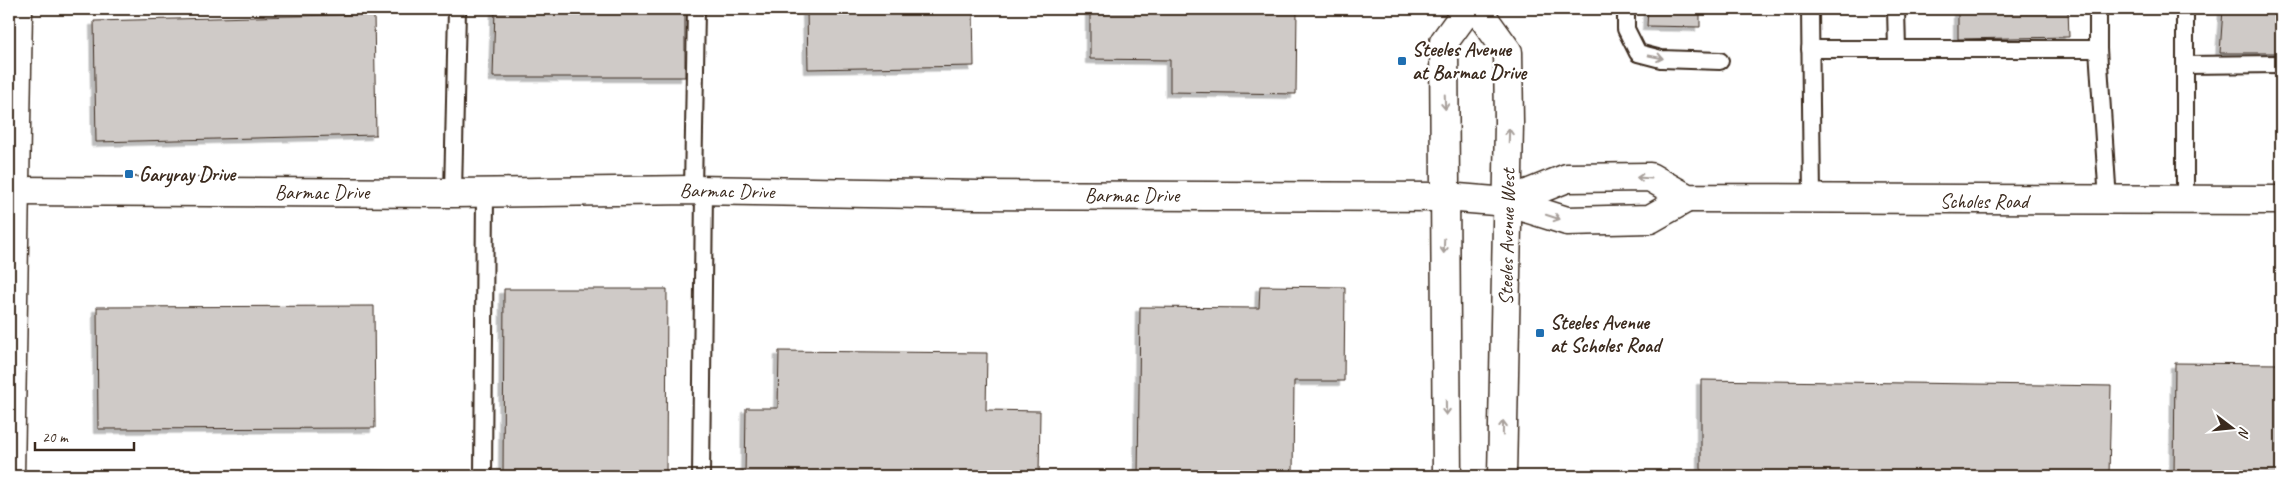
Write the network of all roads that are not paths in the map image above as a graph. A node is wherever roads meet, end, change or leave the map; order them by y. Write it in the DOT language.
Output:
graph roads {
  1 [pos="18,9"];
  2 [pos="457,9"];
  3 [pos="696,9"];
  4 [pos="1468,9"];
  5 [pos="1477,9"];
  6 [pos="1626,9"];
  7 [pos="1810,9"];
  8 [pos="1896,9"];
  9 [pos="2098,9"];
  10 [pos="2185,9"];
  11 [pos="1810,49"];
  12 [pos="1897,49"];
  13 [pos="2098,49"];
  14 [pos="1720,61"];
  15 [pos="2281,64"];
  16 [pos="2185,66"];
  17 [pos="698,190"];
  18 [pos="12,191"];
  19 [pos="485,192"];
  20 [pos="453,193"];
  21 [pos="1446,197"];
  22 [pos="1688,198"];
  23 [pos="1812,199"];
  24 [pos="2281,200"];
  25 [pos="2185,201"];
  26 [pos="1507,202"];
  27 [pos="2108,202"];
  28 [pos="10,472"];
  29 [pos="483,476"];
  30 [pos="701,476"];
  31 [pos="1447,476"];
  32 [pos="1502,476"];
  1 -- 18 [label="street"];
  2 -- 20 [label="lane"];
  3 -- 17 [label="lane"];
  4 -- 21 [label="street, one-way"];
  26 -- 5 [label="street, Steeles Avenue West, one-way"];
  6 -- 14 [label="lane, one-way"];
  7 -- 11 [label="lane"];
  8 -- 12 [label="lane"];
  9 -- 13 [label="lane"];
  10 -- 16 [label="lane"];
  11 -- 12 [label="lane"];
  11 -- 23 [label="lane"];
  12 -- 13 [label="lane"];
  13 -- 27 [label="lane"];
  15 -- 16 [label="lane"];
  16 -- 25 [label="lane"];
  17 -- 19 [label="street, Barmac Drive"];
  17 -- 21 [label="street, Barmac Drive"];
  17 -- 30 [label="lane"];
  18 -- 20 [label="street, Barmac Drive"];
  18 -- 28 [label="street"];
  19 -- 20 [label="street, Barmac Drive"];
  19 -- 29 [label="lane"];
  21 -- 26 [label="street, Barmac Drive"];
  21 -- 31 [label="street, one-way"];
  22 -- 23 [label="street, Scholes Road"];
  26 -- 22 [label="street, Scholes Road, one-way"];
  22 -- 26 [label="street, Scholes Road, one-way"];
  23 -- 27 [label="street, Scholes Road"];
  24 -- 25 [label="street, Scholes Road"];
  25 -- 27 [label="street, Scholes Road"];
  32 -- 26 [label="street, Steeles Avenue West, one-way"];
}
